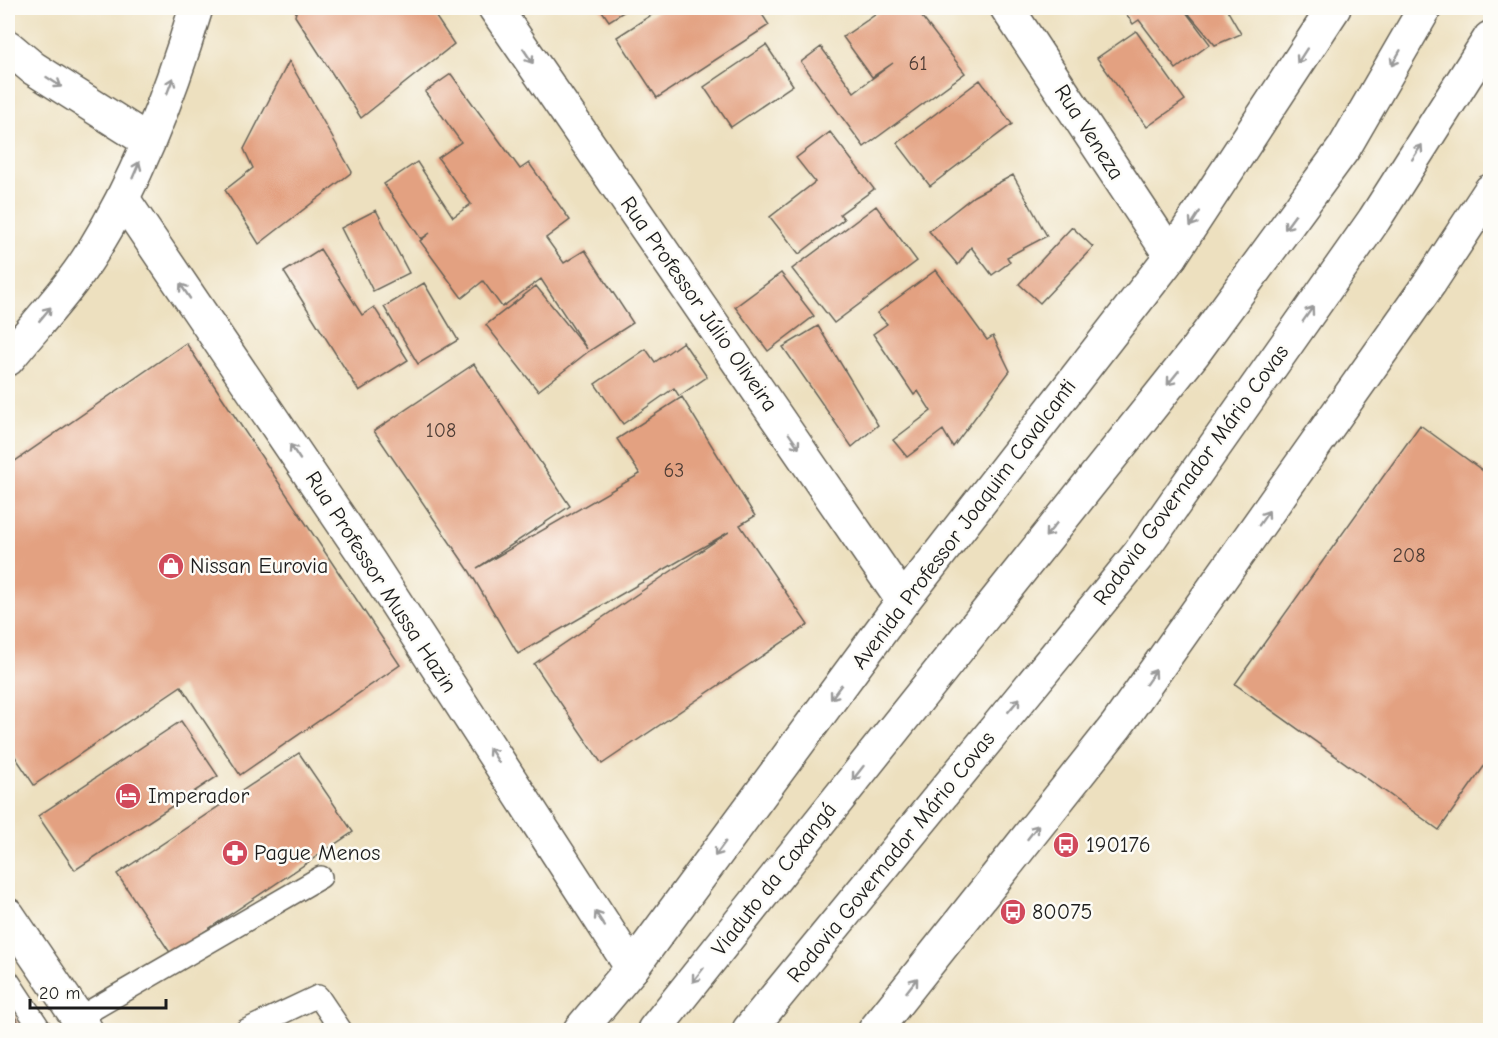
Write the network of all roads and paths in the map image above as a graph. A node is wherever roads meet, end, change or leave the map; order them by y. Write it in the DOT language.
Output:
graph roads {
  1 [pos="196,8"];
  2 [pos="495,8"];
  3 [pos="1007,8"];
  4 [pos="1334,8"];
  5 [pos="1425,8"];
  6 [pos="1491,38"];
  7 [pos="8,47"];
  8 [pos="148,141"];
  9 [pos="1491,191"];
  10 [pos="123,199"];
  11 [pos="1171,256"];
  12 [pos="8,359"];
  13 [pos="903,601"];
  14 [pos="321,877"];
  15 [pos="8,915"];
  16 [pos="632,968"];
  17 [pos="8,980"];
  18 [pos="82,1024"];
  19 [pos="41,1030"];
  20 [pos="246,1030"];
  21 [pos="341,1030"];
  22 [pos="580,1030"];
  23 [pos="654,1030"];
  24 [pos="749,1030"];
  25 [pos="875,1030"];
  8 -- 1 [label="main road, one-way"];
  2 -- 13 [label="main road, Rua Professor Júlio Oliveira, one-way"];
  3 -- 11 [label="main road, Rua Veneza"];
  4 -- 11 [label="main road, Avenida Professor Joaquim Cavalcanti, one-way"];
  5 -- 23 [label="main road, Viaduto da Caxangá, one-way"];
  24 -- 6 [label="main road, Rodovia Governador Mário Covas, one-way"];
  7 -- 8 [label="main road, one-way"];
  10 -- 8 [label="main road, one-way"];
  25 -- 9 [label="main road, one-way"];
  12 -- 10 [label="main road, one-way"];
  16 -- 10 [label="main road, Rua Professor Mussa Hazin, one-way"];
  11 -- 13 [label="main road, Avenida Professor Joaquim Cavalcanti"];
  13 -- 16 [label="main road, Avenida Professor Joaquim Cavalcanti, one-way"];
  14 -- 18 [label="lane"];
  15 -- 18 [label="main road"];
  16 -- 22 [label="main road, Avenida Professor Joaquim Cavalcanti"];
  17 -- 19 [label="lane"];
  20 -- 21 [label="lane"];
}
